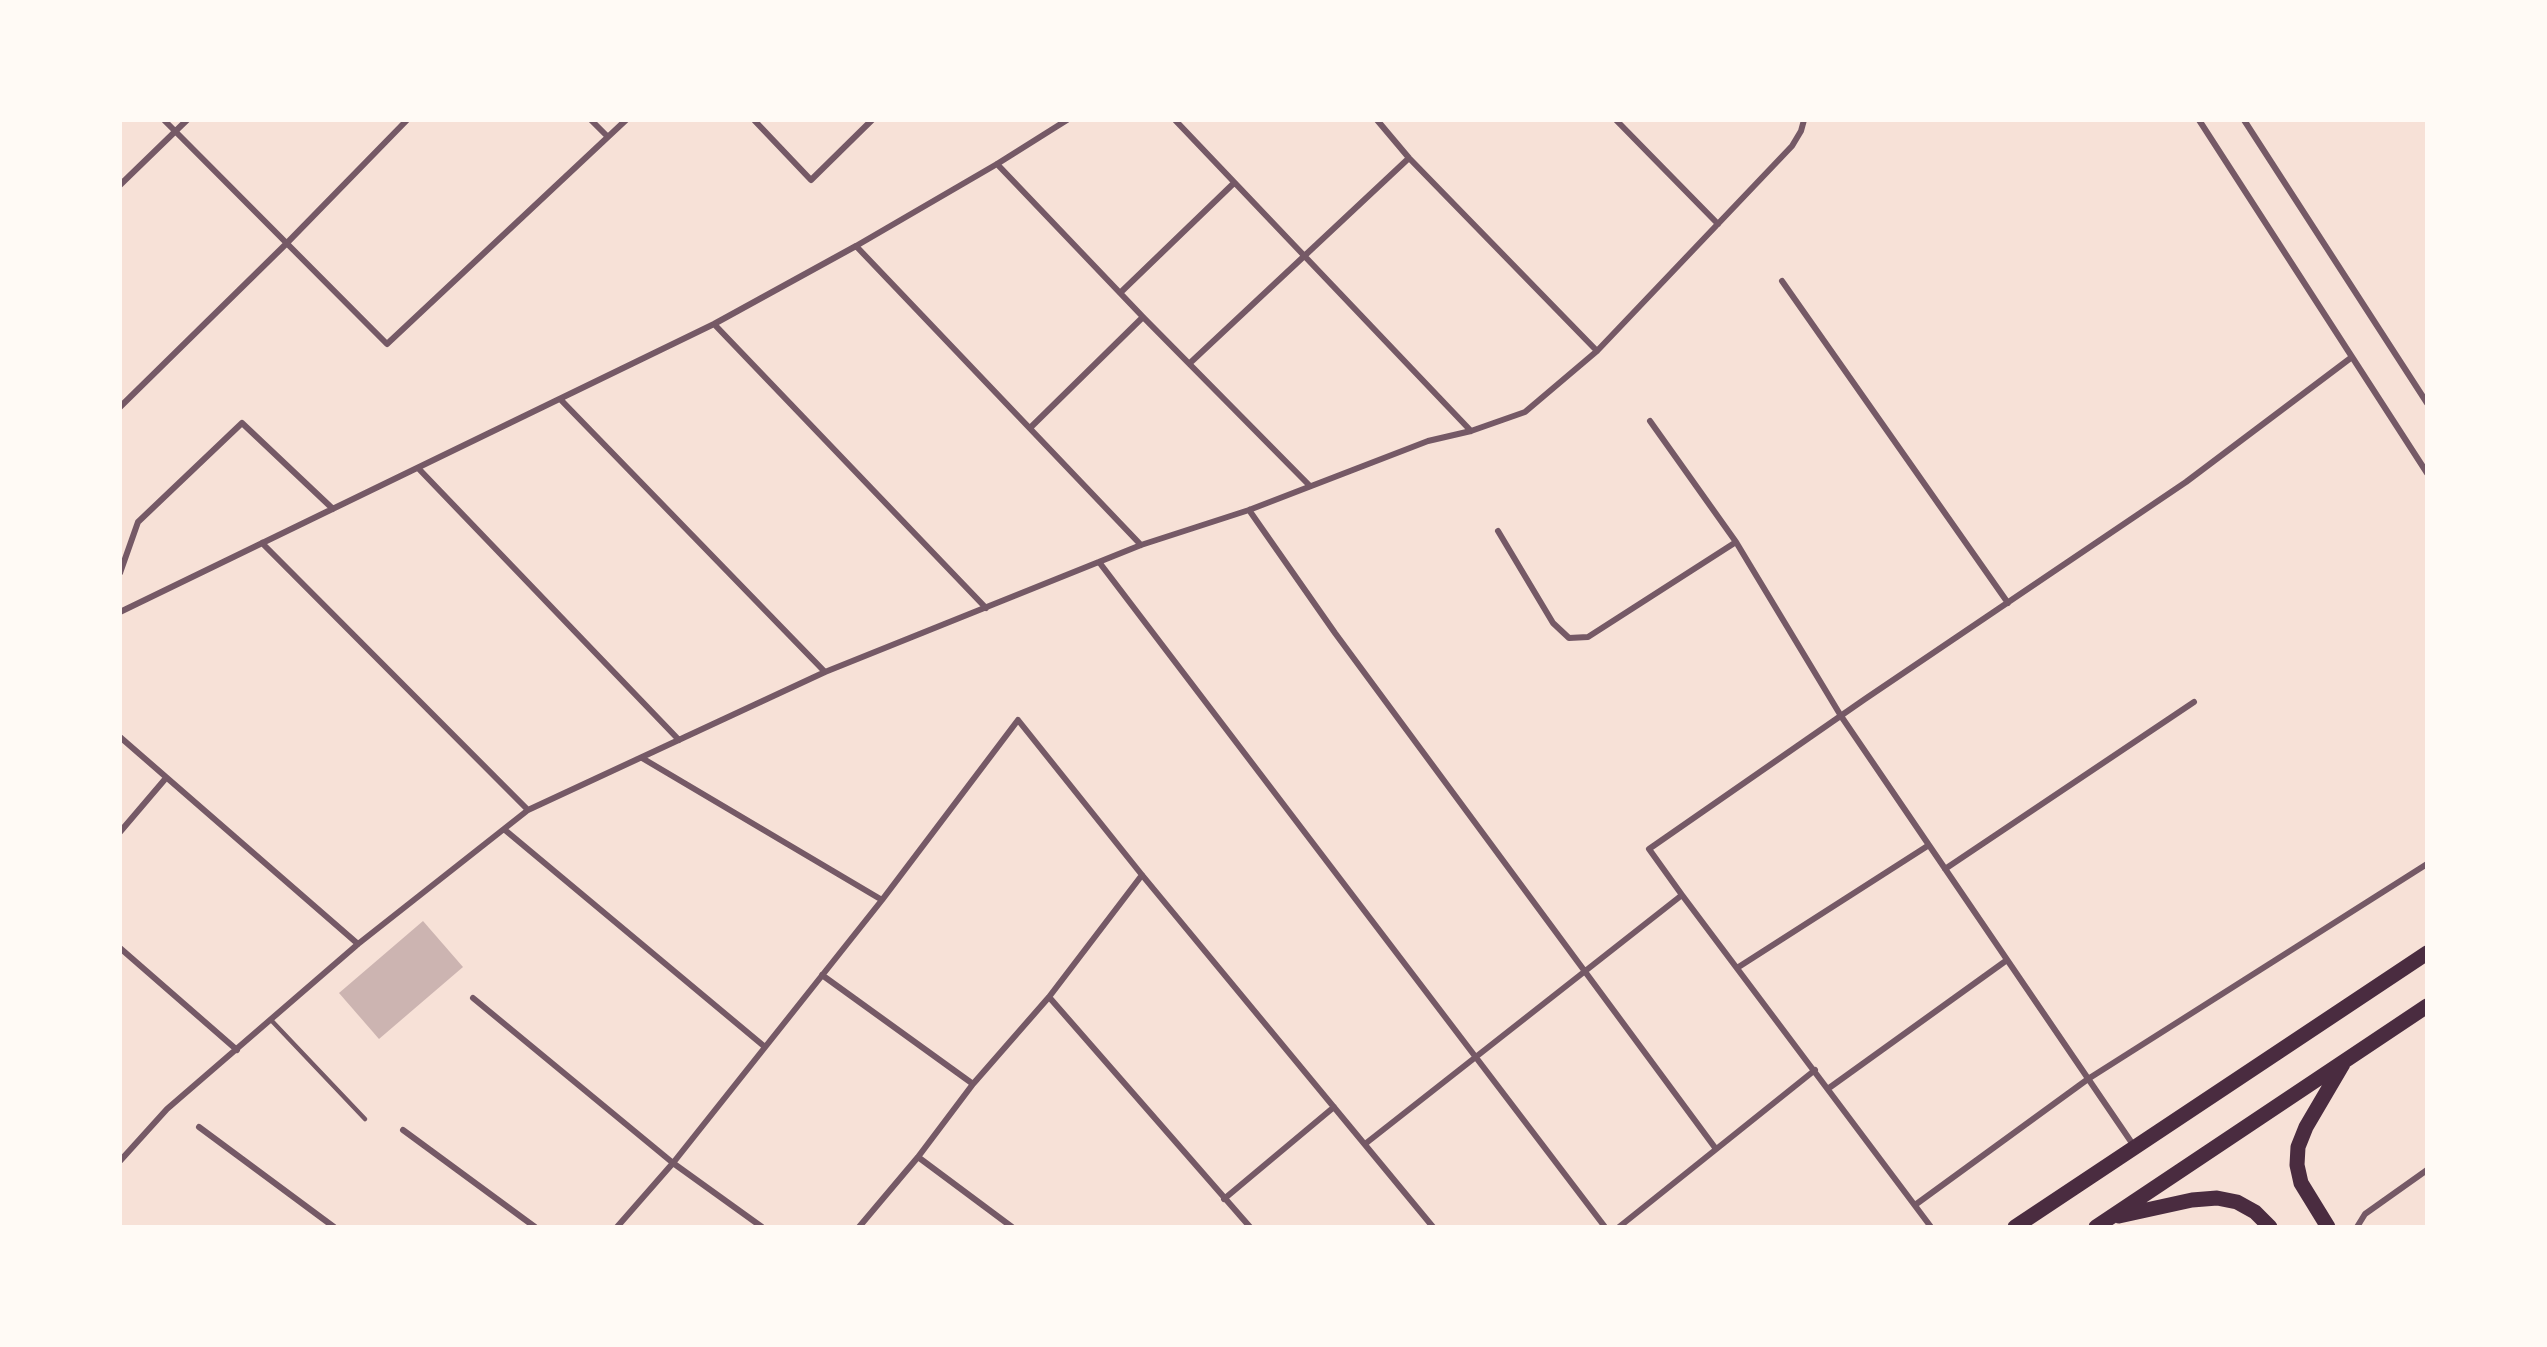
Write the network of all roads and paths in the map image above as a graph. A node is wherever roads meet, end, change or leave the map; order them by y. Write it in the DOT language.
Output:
graph roads {
  1 [pos="164,120"];
  2 [pos="187,120"];
  3 [pos="407,120"];
  4 [pos="591,120"];
  5 [pos="626,120"];
  6 [pos="754,120"];
  7 [pos="872,120"];
  8 [pos="1066,120"];
  9 [pos="1175,120"];
  10 [pos="1377,120"];
  11 [pos="1616,120"];
  12 [pos="1804,120"];
  13 [pos="2199,120"];
  14 [pos="2244,120"];
  15 [pos="175,132"];
  16 [pos="608,137"];
  17 [pos="1409,158"];
  18 [pos="997,164"];
  19 [pos="1234,183"];
  20 [pos="120,185"];
  21 [pos="1718,224"];
  22 [pos="286,244"];
  23 [pos="856,246"];
  24 [pos="1303,255"];
  25 [pos="1782,282"];
  26 [pos="1120,293"];
  27 [pos="1143,317"];
  28 [pos="714,324"];
  29 [pos="1597,351"];
  30 [pos="2352,357"];
  31 [pos="1190,363"];
  32 [pos="560,399"];
  33 [pos="2427,403"];
  34 [pos="120,407"];
  35 [pos="1650,421"];
  36 [pos="1030,428"];
  37 [pos="1471,431"];
  38 [pos="418,468"];
  39 [pos="2427,473"];
  40 [pos="1310,486"];
  41 [pos="333,509"];
  42 [pos="1249,510"];
  43 [pos="1498,531"];
  44 [pos="1736,542"];
  45 [pos="262,543"];
  46 [pos="1142,545"];
  47 [pos="1099,562"];
  48 [pos="120,573"];
  49 [pos="2008,603"];
  50 [pos="986,608"];
  51 [pos="120,612"];
  52 [pos="825,672"];
  53 [pos="2194,702"];
  54 [pos="1841,716"];
  55 [pos="120,737"];
  56 [pos="679,740"];
  57 [pos="642,758"];
  58 [pos="165,778"];
  59 [pos="528,810"];
  60 [pos="505,830"];
  61 [pos="120,832"];
  62 [pos="1929,845"];
  63 [pos="2427,864"];
  64 [pos="1945,869"];
  65 [pos="1142,875"];
  66 [pos="1682,895"];
  67 [pos="882,900"];
  68 [pos="358,944"];
  69 [pos="120,948"];
  70 [pos="2427,953"];
  71 [pos="2007,960"];
  72 [pos="1737,968"];
  73 [pos="1584,970"];
  74 [pos="822,975"];
  75 [pos="1048,997"];
  76 [pos="473,998"];
  77 [pos="2427,1006"];
  78 [pos="271,1020"];
  79 [pos="765,1047"];
  80 [pos="237,1050"];
  81 [pos="1474,1057"];
  82 [pos="2345,1061"];
  83 [pos="1815,1070"];
  84 [pos="2088,1079"];
  85 [pos="973,1084"];
  86 [pos="1829,1088"];
  87 [pos="1334,1107"];
  88 [pos="365,1119"];
  89 [pos="199,1127"];
  90 [pos="403,1130"];
  91 [pos="1365,1144"];
  92 [pos="2134,1147"];
  93 [pos="1716,1149"];
  94 [pos="918,1156"];
  95 [pos="121,1157"];
  96 [pos="673,1163"];
  97 [pos="2427,1170"];
  98 [pos="1224,1199"];
  99 [pos="1915,1206"];
  100 [pos="2102,1223"];
  101 [pos="334,1227"];
  102 [pos="535,1227"];
  103 [pos="617,1227"];
  104 [pos="762,1227"];
  105 [pos="859,1227"];
  106 [pos="1012,1227"];
  107 [pos="1250,1227"];
  108 [pos="1433,1227"];
  109 [pos="1605,1227"];
  110 [pos="1619,1227"];
  111 [pos="1931,1227"];
  112 [pos="2015,1227"];
  113 [pos="2270,1227"];
  114 [pos="2328,1227"];
  115 [pos="2357,1227"];
  1 -- 15 [label="street"];
  2 -- 15 [label="street"];
  3 -- 22 [label="street"];
  4 -- 16 [label="street"];
  5 -- 16 [label="street"];
  6 -- 7 [label="street"];
  8 -- 18 [label="street"];
  9 -- 19 [label="street"];
  10 -- 17 [label="street"];
  11 -- 21 [label="street"];
  12 -- 21 [label="street"];
  13 -- 30 [label="street"];
  14 -- 33 [label="street"];
  15 -- 20 [label="street"];
  15 -- 22 [label="street"];
  16 -- 22 [label="street"];
  17 -- 24 [label="street"];
  17 -- 29 [label="street"];
  18 -- 23 [label="street"];
  18 -- 26 [label="street"];
  19 -- 24 [label="street"];
  19 -- 26 [label="street"];
  21 -- 29 [label="street"];
  22 -- 34 [label="street"];
  23 -- 28 [label="street"];
  23 -- 36 [label="street"];
  24 -- 31 [label="street"];
  24 -- 37 [label="street"];
  25 -- 49 [label="street"];
  26 -- 27 [label="street"];
  27 -- 31 [label="street"];
  27 -- 36 [label="street"];
  28 -- 32 [label="street"];
  28 -- 50 [label="street"];
  29 -- 37 [label="street"];
  30 -- 39 [label="street"];
  30 -- 49 [label="street"];
  31 -- 40 [label="street"];
  32 -- 38 [label="street"];
  32 -- 52 [label="street"];
  35 -- 44 [label="street"];
  36 -- 46 [label="street"];
  37 -- 40 [label="street"];
  38 -- 41 [label="street"];
  38 -- 56 [label="street"];
  40 -- 42 [label="street"];
  41 -- 45 [label="street"];
  41 -- 48 [label="street"];
  42 -- 46 [label="street"];
  42 -- 73 [label="street"];
  43 -- 44 [label="street"];
  44 -- 54 [label="street"];
  45 -- 51 [label="street"];
  45 -- 59 [label="street"];
  46 -- 47 [label="street"];
  47 -- 50 [label="street"];
  47 -- 81 [label="street"];
  49 -- 54 [label="street"];
  50 -- 52 [label="street"];
  52 -- 56 [label="street"];
  53 -- 64 [label="street"];
  54 -- 62 [label="street"];
  54 -- 66 [label="street"];
  55 -- 58 [label="street"];
  56 -- 57 [label="street"];
  57 -- 59 [label="street"];
  57 -- 67 [label="street"];
  58 -- 61 [label="street"];
  58 -- 68 [label="street"];
  59 -- 60 [label="street"];
  60 -- 68 [label="street"];
  60 -- 79 [label="street"];
  62 -- 64 [label="street"];
  62 -- 72 [label="street"];
  63 -- 84 [label="street"];
  64 -- 71 [label="street"];
  65 -- 67 [label="street"];
  65 -- 75 [label="street"];
  65 -- 87 [label="street"];
  66 -- 72 [label="street"];
  66 -- 73 [label="street"];
  67 -- 74 [label="street"];
  68 -- 78 [label="street"];
  69 -- 80 [label="street"];
  70 -- 92 [label="main road"];
  71 -- 84 [label="street"];
  71 -- 86 [label="street"];
  72 -- 83 [label="street"];
  73 -- 81 [label="street"];
  73 -- 93 [label="street"];
  74 -- 79 [label="street"];
  74 -- 85 [label="street"];
  75 -- 85 [label="street"];
  75 -- 98 [label="street"];
  76 -- 96 [label="street"];
  77 -- 82 [label="main road"];
  78 -- 80 [label="street"];
  78 -- 88 [label="lane"];
  79 -- 96 [label="street"];
  80 -- 95 [label="street"];
  81 -- 91 [label="street"];
  81 -- 109 [label="street"];
  82 -- 100 [label="main road"];
  82 -- 114 [label="main road"];
  83 -- 86 [label="street"];
  83 -- 93 [label="street"];
  84 -- 92 [label="street"];
  84 -- 99 [label="street"];
  85 -- 94 [label="street"];
  86 -- 99 [label="street"];
  87 -- 91 [label="street"];
  87 -- 98 [label="street"];
  89 -- 101 [label="street"];
  90 -- 102 [label="street"];
  91 -- 108 [label="street"];
  92 -- 112 [label="main road"];
  93 -- 110 [label="street"];
  94 -- 105 [label="street"];
  94 -- 106 [label="street"];
  96 -- 103 [label="street"];
  96 -- 104 [label="street"];
  97 -- 115 [label="street"];
  98 -- 107 [label="street"];
  99 -- 111 [label="street"];
  100 -- 113 [label="main road"];
}
